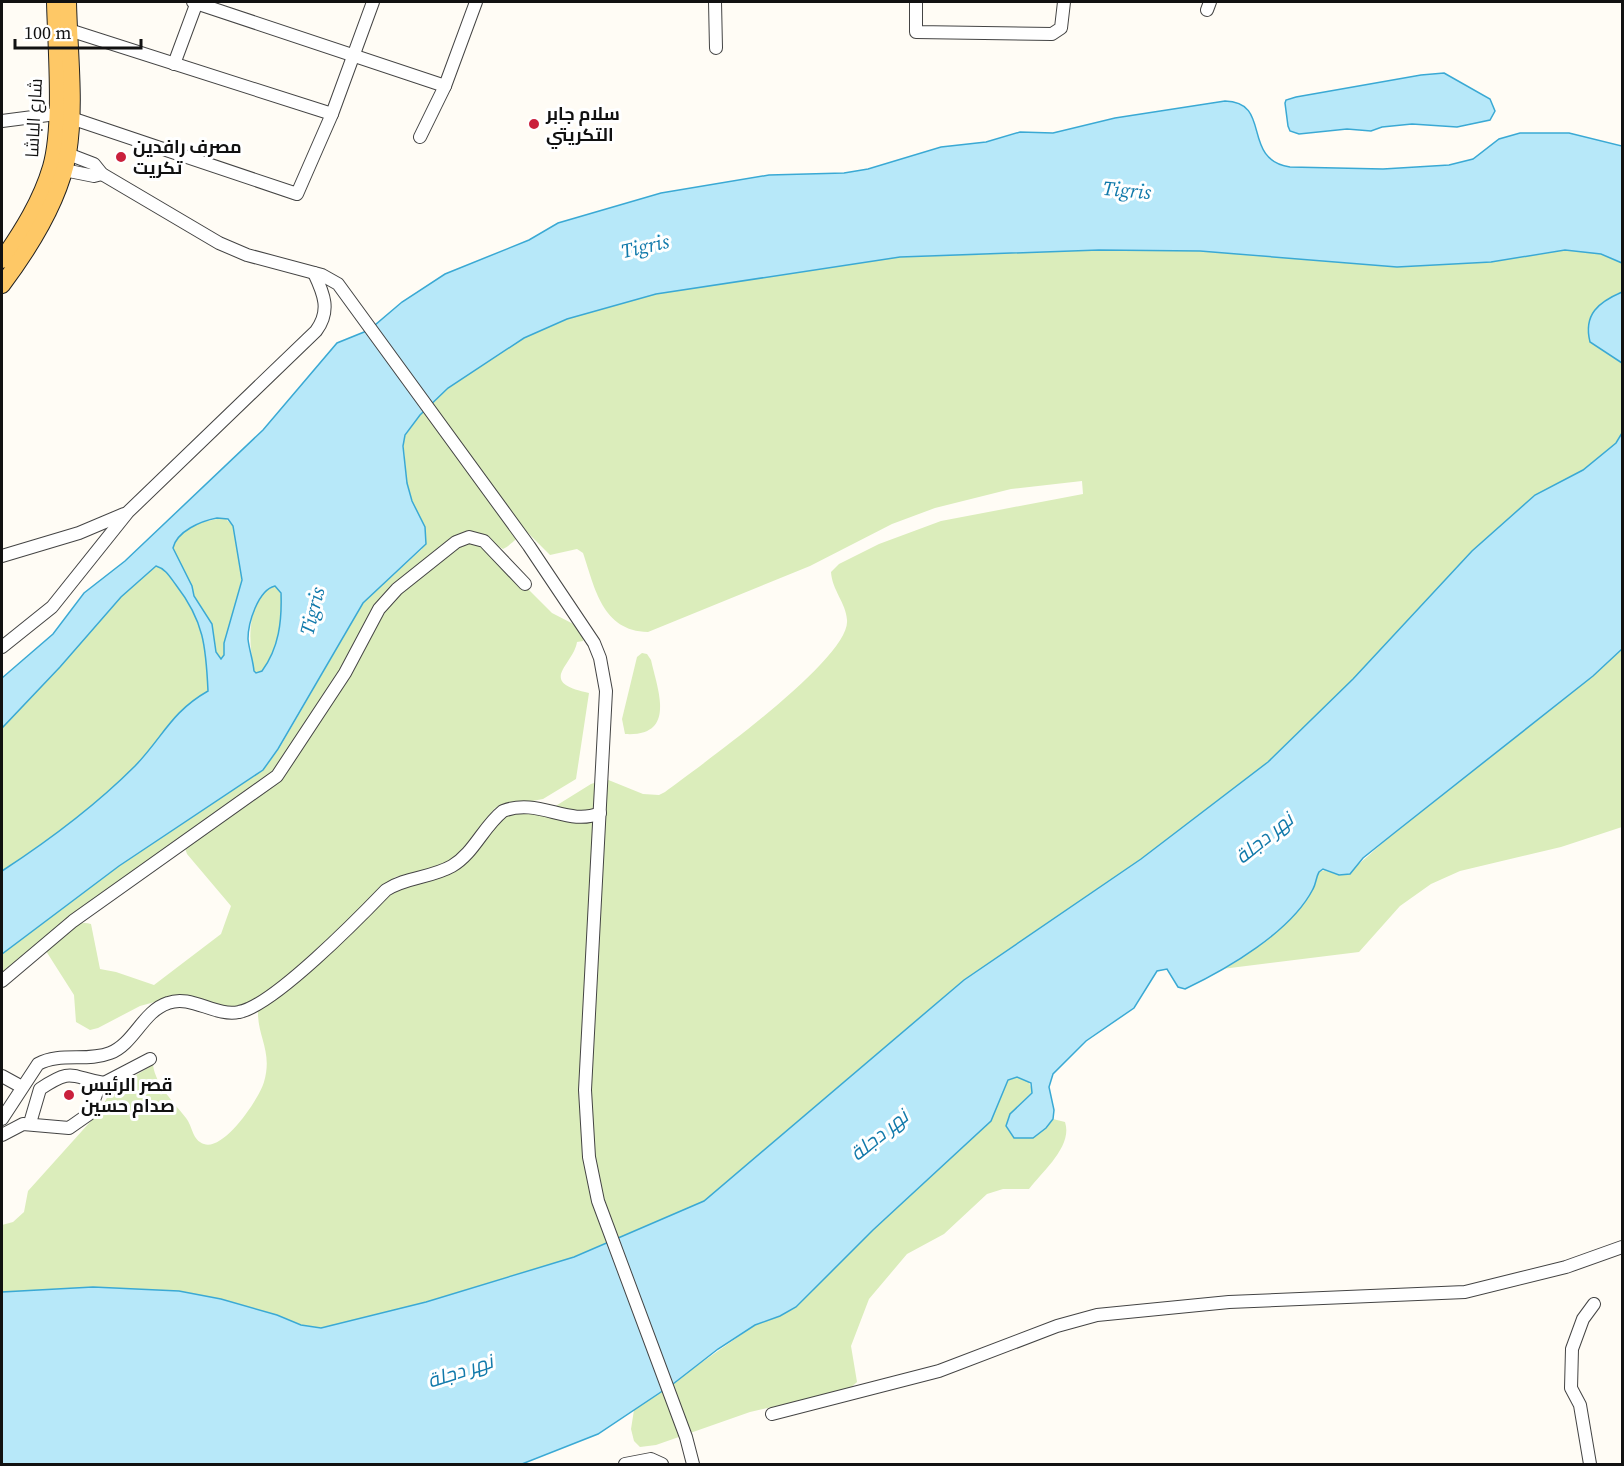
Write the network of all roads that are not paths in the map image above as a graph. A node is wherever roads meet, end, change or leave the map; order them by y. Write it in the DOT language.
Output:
graph roads {
  1 [pos="55,2"];
  2 [pos="68,2"];
  3 [pos="195,2"];
  4 [pos="374,2"];
  5 [pos="476,2"];
  6 [pos="715,2"];
  7 [pos="916,2"];
  8 [pos="1064,2"];
  9 [pos="69,30"];
  10 [pos="716,48"];
  11 [pos="355,57"];
  12 [pos="174,64"];
  13 [pos="445,86"];
  14 [pos="332,114"];
  15 [pos="63,116"];
  16 [pos="2,121"];
  17 [pos="420,137"];
  18 [pos="66,162"];
  19 [pos="2,260"];
  20 [pos="314,273"];
  21 [pos="2,285"];
  22 [pos="128,512"];
  23 [pos="2,555"];
  24 [pos="525,584"];
  25 [pos="2,647"];
  26 [pos="600,813"];
  27 [pos="2,981"];
  28 [pos="150,1059"];
  29 [pos="2,1076"];
  30 [pos="104,1083"];
  31 [pos="22,1087"];
  32 [pos="2,1119"];
  33 [pos="30,1123"];
  34 [pos="2,1135"];
  35 [pos="1623,1247"];
  36 [pos="1594,1304"];
  37 [pos="772,1414"];
  38 [pos="625,1464"];
  39 [pos="662,1464"];
  40 [pos="693,1464"];
  41 [pos="1590,1464"];
  1 -- 15 [label="main road, شارع الباشا"];
  2 -- 9 [label="main road"];
  3 -- 11 [label="street"];
  3 -- 12 [label="street"];
  4 -- 11 [label="street"];
  5 -- 13 [label="street"];
  6 -- 10 [label="street"];
  7 -- 8 [label="street"];
  9 -- 12 [label="street"];
  9 -- 15 [label="main road"];
  11 -- 13 [label="street"];
  11 -- 14 [label="street"];
  12 -- 14 [label="street"];
  13 -- 17 [label="street"];
  14 -- 15 [label="street"];
  15 -- 16 [label="street"];
  15 -- 18 [label="main road"];
  15 -- 19 [label="main road, شارع الباشا"];
  18 -- 20 [label="street"];
  18 -- 21 [label="main road"];
  20 -- 22 [label="street"];
  20 -- 26 [label="street"];
  22 -- 23 [label="street"];
  22 -- 25 [label="street"];
  24 -- 27 [label="street"];
  26 -- 31 [label="street"];
  26 -- 40 [label="street"];
  28 -- 30 [label="street"];
  29 -- 31 [label="street"];
  30 -- 33 [label="street"];
  30 -- 33 [label="street"];
  31 -- 32 [label="street"];
  33 -- 34 [label="street"];
  35 -- 37 [label="street"];
  36 -- 41 [label="street"];
  38 -- 39 [label="street"];
}
